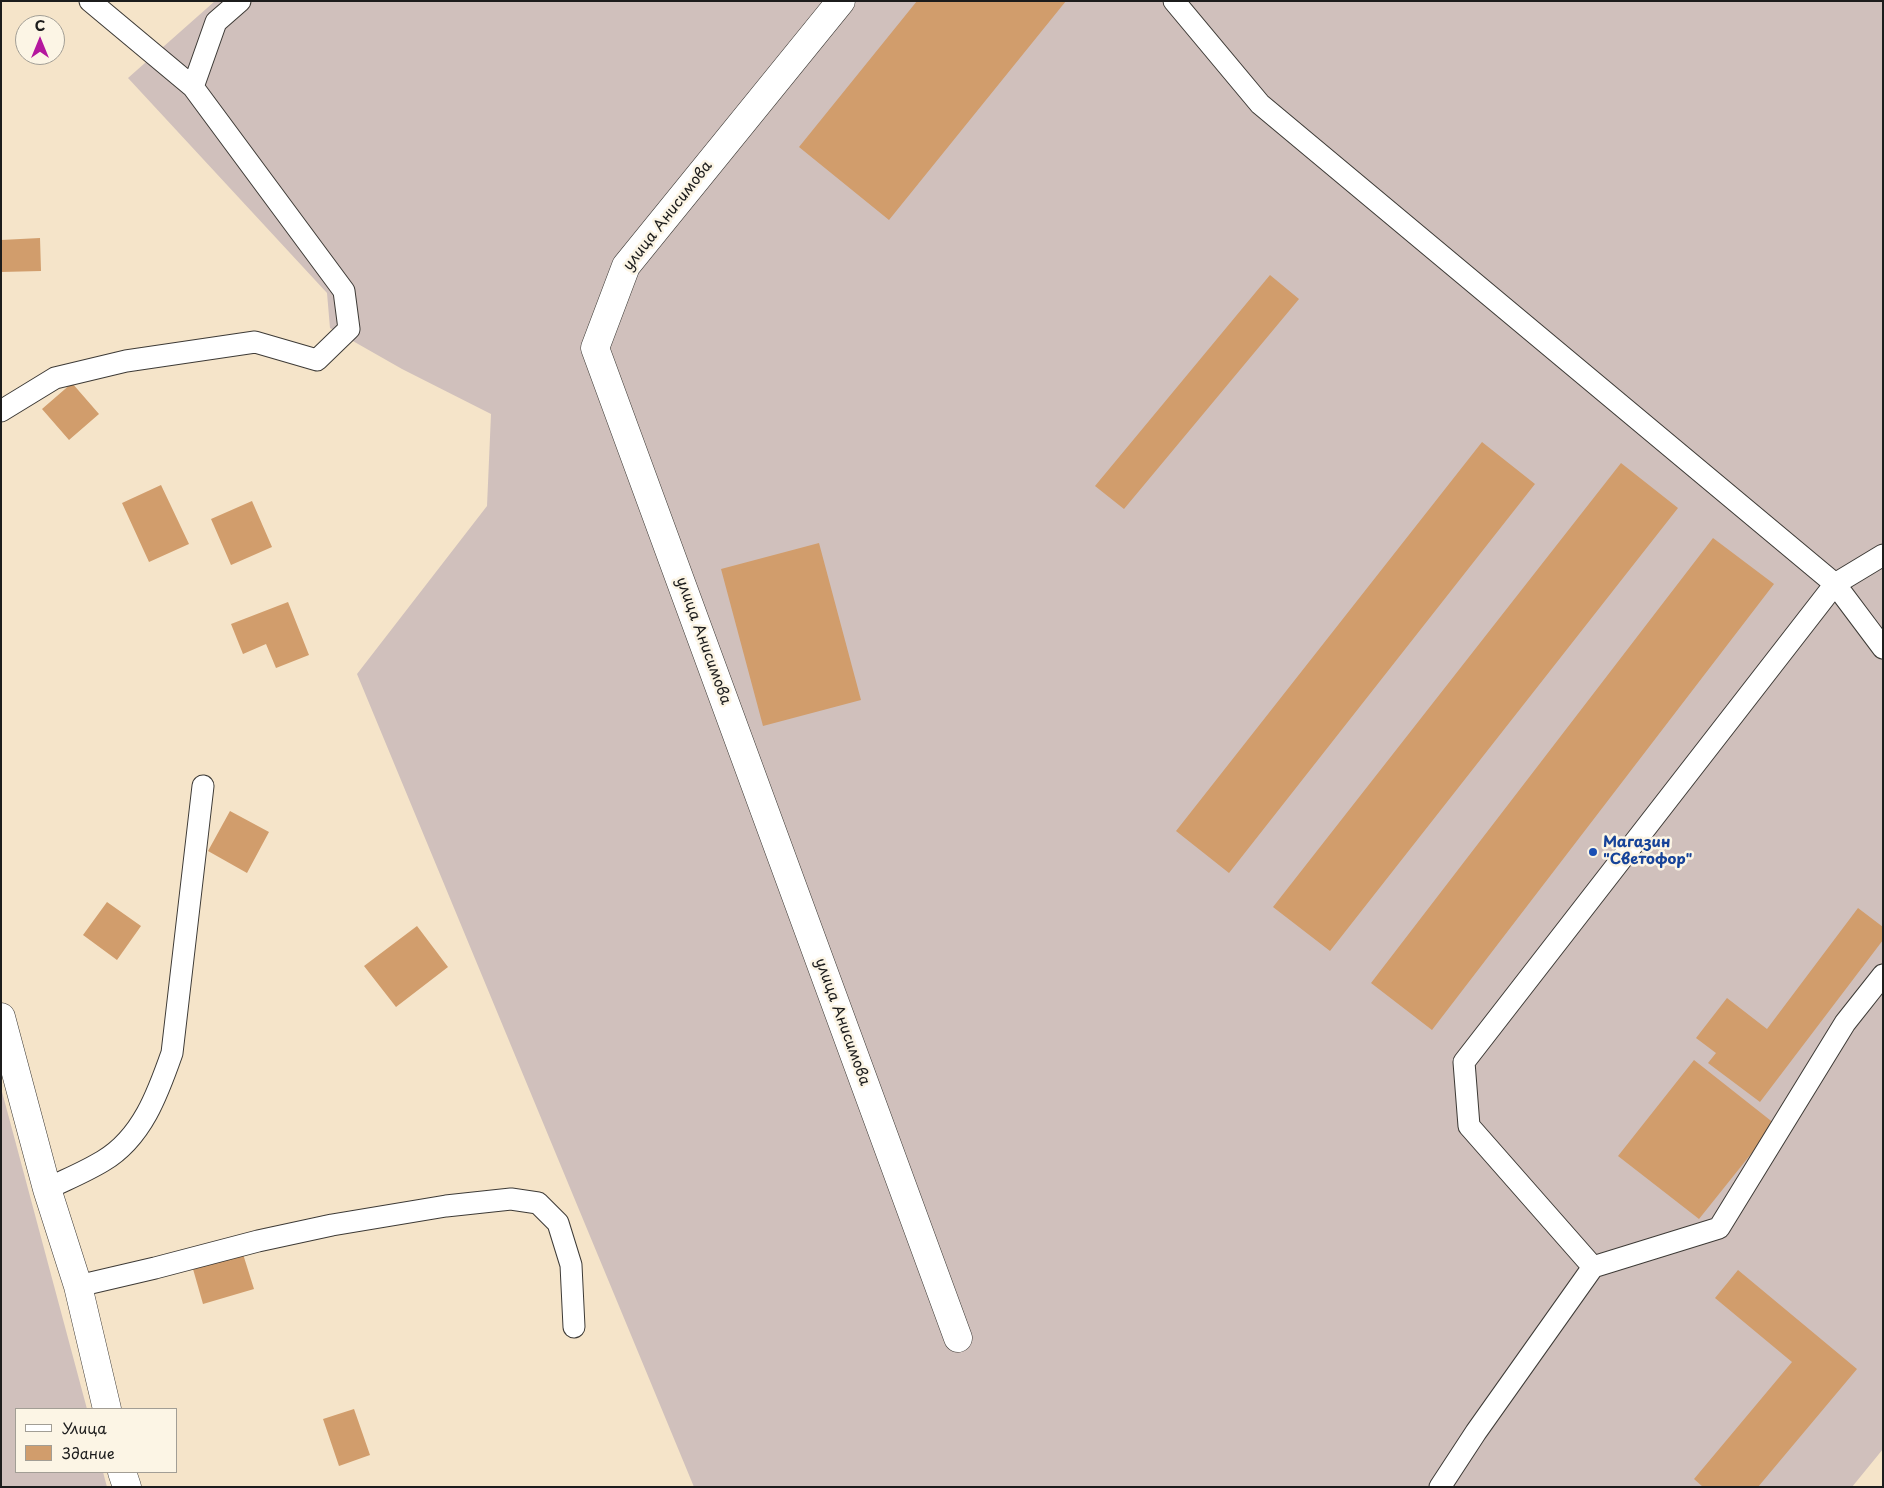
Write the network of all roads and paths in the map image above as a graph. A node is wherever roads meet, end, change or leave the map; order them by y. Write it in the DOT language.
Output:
graph roads {
  1 [pos="90,1"];
  2 [pos="240,1"];
  3 [pos="842,1"];
  4 [pos="1174,1"];
  5 [pos="193,87"];
  6 [pos="1,411"];
  7 [pos="1883,555"];
  8 [pos="1834,584"];
  9 [pos="1883,648"];
  10 [pos="203,786"];
  11 [pos="1883,975"];
  12 [pos="1,1017"];
  13 [pos="47,1189"];
  14 [pos="1593,1267"];
  15 [pos="78,1286"];
  16 [pos="574,1328"];
  17 [pos="958,1338"];
  18 [pos="107,1408"];
  19 [pos="122,1473"];
  20 [pos="127,1487"];
  21 [pos="1440,1487"];
  1 -- 5 [label="lane"];
  2 -- 5 [label="lane"];
  3 -- 17 [label="street, улица Анисимова"];
  4 -- 8 [label="lane"];
  5 -- 6 [label="lane"];
  7 -- 8 [label="lane"];
  8 -- 9 [label="lane"];
  8 -- 14 [label="lane"];
  10 -- 13 [label="lane"];
  11 -- 14 [label="lane"];
  12 -- 13 [label="street"];
  13 -- 15 [label="street"];
  14 -- 21 [label="lane"];
  15 -- 16 [label="lane"];
  15 -- 18 [label="street"];
  19 -- 20 [label="street"];
}
